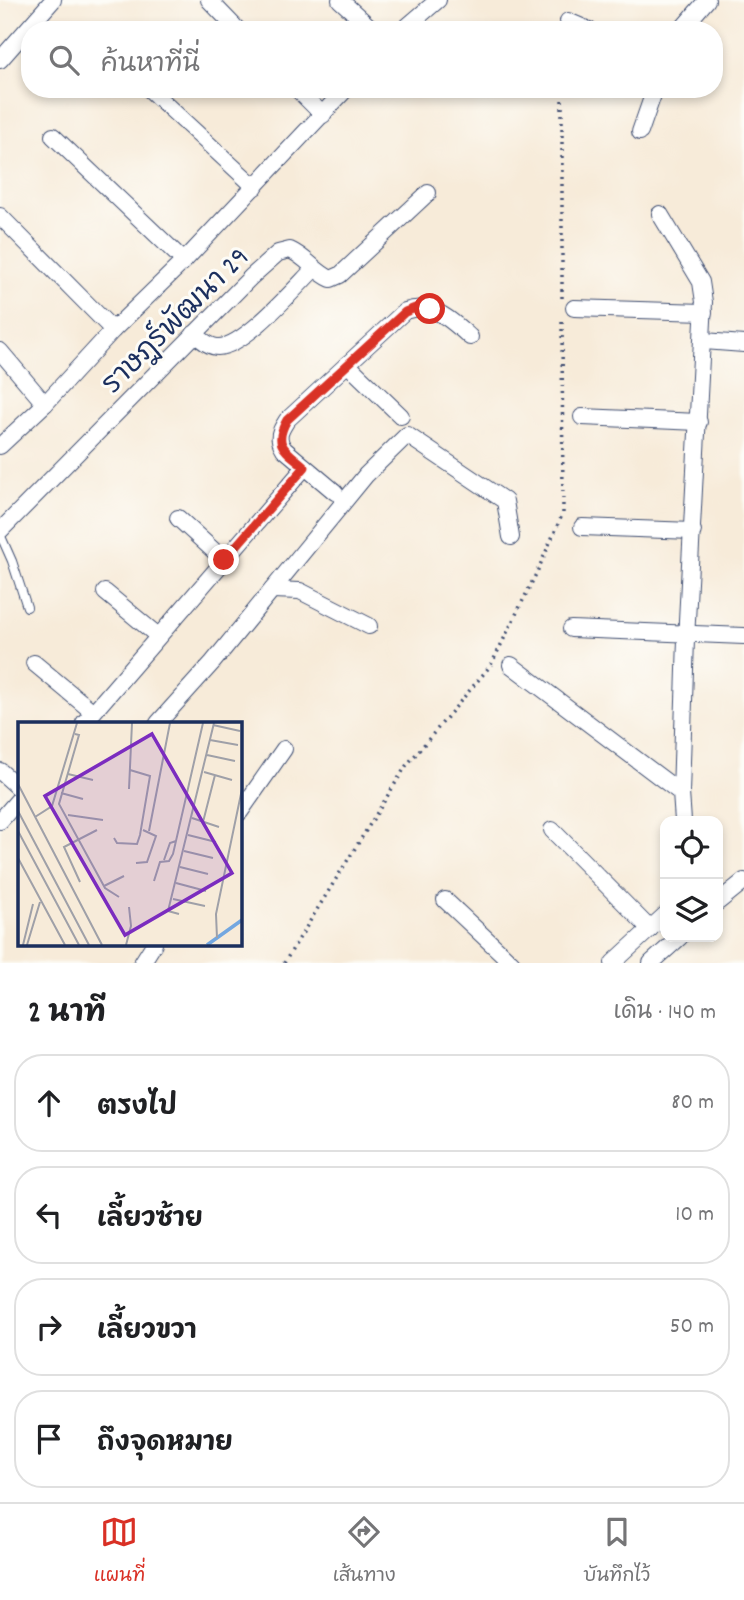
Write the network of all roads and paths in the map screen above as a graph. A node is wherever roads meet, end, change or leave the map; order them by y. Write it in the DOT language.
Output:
graph roads {
  1 [pos="54,0"];
  2 [pos="209,0"];
  3 [pos="340,0"];
  4 [pos="438,0"];
  5 [pos="707,0"];
  6 [pos="35,21"];
  7 [pos="229,21"];
  8 [pos="363,21"];
  9 [pos="414,21"];
  10 [pos="689,21"];
  11 [pos="21,37"];
  12 [pos="0,60"];
  13 [pos="159,98"];
  14 [pos="306,98"];
  15 [pos="338,98"];
  16 [pos="562,98"];
  17 [pos="652,98"];
  18 [pos="323,115"];
  19 [pos="640,132"];
  20 [pos="53,136"];
  21 [pos="255,187"];
  22 [pos="428,193"];
  23 [pos="660,214"];
  24 [pos="0,216"];
  25 [pos="184,261"];
  26 [pos="314,268"];
  27 [pos="566,306"];
  28 [pos="704,312"];
  29 [pos="113,330"];
  30 [pos="194,334"];
  31 [pos="470,337"];
  32 [pos="704,341"];
  33 [pos="744,344"];
  34 [pos="0,351"];
  35 [pos="347,365"];
  36 [pos="45,404"];
  37 [pos="401,416"];
  38 [pos="582,417"];
  39 [pos="699,422"];
  40 [pos="0,446"];
  41 [pos="305,467"];
  42 [pos="335,492"];
  43 [pos="178,518"];
  44 [pos="582,527"];
  45 [pos="694,531"];
  46 [pos="0,533"];
  47 [pos="511,537"];
  48 [pos="224,560"];
  49 [pos="272,590"];
  50 [pos="105,592"];
  51 [pos="27,607"];
  52 [pos="369,626"];
  53 [pos="571,629"];
  54 [pos="687,634"];
  55 [pos="158,636"];
  56 [pos="744,636"];
  57 [pos="34,663"];
  58 [pos="511,665"];
  59 [pos="88,718"];
  60 [pos="159,722"];
  61 [pos="284,749"];
  62 [pos="0,771"];
  63 [pos="18,787"];
  64 [pos="681,793"];
  65 [pos="18,800"];
  66 [pos="242,809"];
  67 [pos="683,816"];
  68 [pos="0,821"];
  69 [pos="552,830"];
  70 [pos="744,881"];
  71 [pos="723,898"];
  72 [pos="445,900"];
  73 [pos="660,920"];
  74 [pos="650,929"];
  75 [pos="675,942"];
  76 [pos="153,946"];
  77 [pos="142,963"];
  78 [pos="284,963"];
  79 [pos="512,963"];
  80 [pos="613,963"];
  81 [pos="652,963"];
  1 -- 6 [label="street"];
  2 -- 7 [label="street"];
  3 -- 8 [label="street"];
  4 -- 9 [label="street"];
  5 -- 10 [label="street"];
  11 -- 12 [label="street"];
  13 -- 21 [label="street"];
  14 -- 18 [label="street"];
  15 -- 18 [label="street"];
  16 -- 27 [label="path"];
  17 -- 19 [label="street"];
  18 -- 21 [label="street"];
  20 -- 25 [label="street"];
  21 -- 25 [label="street"];
  22 -- 26 [label="street, ราษฎร์พัฒนา 29"];
  23 -- 28 [label="street"];
  24 -- 29 [label="street"];
  25 -- 29 [label="street"];
  26 -- 30 [label="street"];
  26 -- 30 [label="street, ราษฎร์พัฒนา 29"];
  27 -- 28 [label="street"];
  27 -- 78 [label="path"];
  28 -- 32 [label="street"];
  29 -- 36 [label="street"];
  30 -- 46 [label="street, ราษฎร์พัฒนา 29"];
  31 -- 35 [label="street"];
  32 -- 33 [label="street"];
  32 -- 39 [label="street"];
  34 -- 36 [label="street"];
  35 -- 37 [label="street"];
  35 -- 41 [label="street"];
  36 -- 40 [label="street"];
  38 -- 39 [label="street"];
  39 -- 45 [label="street"];
  41 -- 42 [label="street"];
  41 -- 48 [label="street"];
  43 -- 48 [label="street"];
  44 -- 45 [label="street"];
  45 -- 54 [label="street"];
  46 -- 51 [label="lane"];
  47 -- 49 [label="street"];
  48 -- 55 [label="street"];
  49 -- 52 [label="street"];
  49 -- 60 [label="street"];
  50 -- 55 [label="street"];
  53 -- 54 [label="street"];
  54 -- 56 [label="street"];
  54 -- 64 [label="street"];
  55 -- 59 [label="street"];
  57 -- 59 [label="street"];
  58 -- 64 [label="street"];
  61 -- 66 [label="street"];
  62 -- 63 [label="street"];
  64 -- 67 [label="street"];
  65 -- 68 [label="street"];
  69 -- 74 [label="street"];
  70 -- 71 [label="street"];
  72 -- 79 [label="street"];
  73 -- 74 [label="street"];
  74 -- 80 [label="street"];
  75 -- 81 [label="street"];
  76 -- 77 [label="street"];
}
